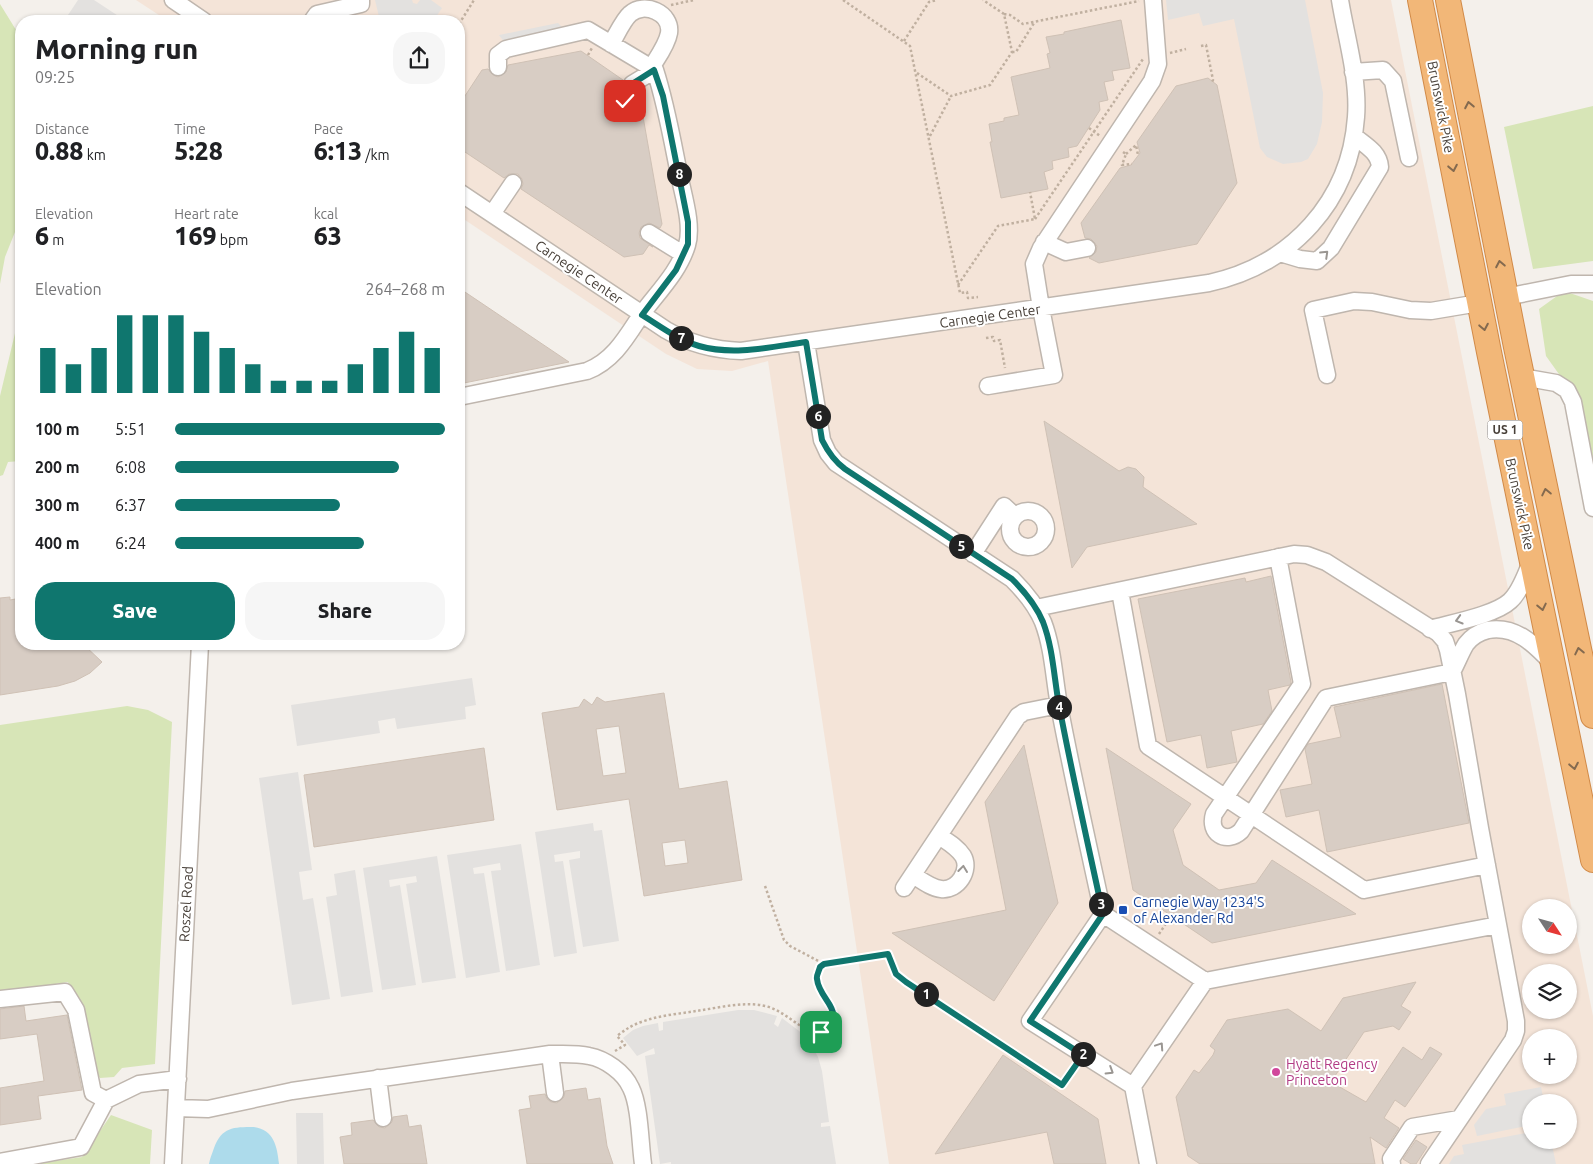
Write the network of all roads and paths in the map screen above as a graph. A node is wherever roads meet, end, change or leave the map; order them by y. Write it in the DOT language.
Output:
graph roads {
  1 [pos="173,0"];
  2 [pos="361,0"];
  3 [pos="474,0"];
  4 [pos="694,0"];
  5 [pos="843,0"];
  6 [pos="937,0"];
  7 [pos="983,0"];
  8 [pos="1143,0"];
  9 [pos="1153,0"];
  10 [pos="1340,0"];
  11 [pos="1420,0"];
  12 [pos="1448,0"];
  13 [pos="664,6"];
  14 [pos="314,12"];
  15 [pos="1004,14"];
  16 [pos="195,15"];
  17 [pos="465,15"];
  18 [pos="1035,22"];
  19 [pos="904,41"];
  20 [pos="611,44"];
  21 [pos="1201,46"];
  22 [pos="1186,49"];
  23 [pos="1012,52"];
  24 [pos="1166,54"];
  25 [pos="1142,59"];
  26 [pos="498,67"];
  27 [pos="653,69"];
  28 [pos="1353,72"];
  29 [pos="916,73"];
  30 [pos="1212,82"];
  31 [pos="951,96"];
  32 [pos="625,101"];
  33 [pos="1088,128"];
  34 [pos="1093,132"];
  35 [pos="1354,136"];
  36 [pos="929,137"];
  37 [pos="1126,154"];
  38 [pos="1138,155"];
  39 [pos="1409,158"];
  40 [pos="1132,164"];
  41 [pos="1122,165"];
  42 [pos="513,183"];
  43 [pos="1030,192"];
  44 [pos="465,196"];
  45 [pos="492,214"];
  46 [pos="1034,219"];
  47 [pos="649,233"];
  48 [pos="1044,242"];
  49 [pos="1087,248"];
  50 [pos="1280,253"];
  51 [pos="683,254"];
  52 [pos="1593,284"];
  53 [pos="958,285"];
  54 [pos="978,297"];
  55 [pos="1506,297"];
  56 [pos="1479,303"];
  57 [pos="1041,308"];
  58 [pos="642,315"];
  59 [pos="986,338"];
  60 [pos="806,342"];
  61 [pos="1006,373"];
  62 [pos="1327,375"];
  63 [pos="1522,377"];
  64 [pos="988,386"];
  65 [pos="465,396"];
  66 [pos="1593,508"];
  67 [pos="1015,516"];
  68 [pos="973,554"];
  69 [pos="1278,557"];
  70 [pos="1532,560"];
  71 [pos="1120,591"];
  72 [pos="1036,608"];
  73 [pos="1430,628"];
  74 [pos="200,650"];
  75 [pos="1554,666"];
  76 [pos="1452,672"];
  77 [pos="1059,704"];
  78 [pos="1593,716"];
  79 [pos="1225,797"];
  80 [pos="1251,815"];
  81 [pos="939,836"];
  82 [pos="1593,860"];
  83 [pos="1488,865"];
  84 [pos="765,886"];
  85 [pos="1103,914"];
  86 [pos="1171,916"];
  87 [pos="1498,925"];
  88 [pos="1156,940"];
  89 [pos="824,964"];
  90 [pos="1205,981"];
  91 [pos="0,999"];
  92 [pos="611,1053"];
  93 [pos="550,1054"];
  94 [pos="1083,1055"];
  95 [pos="378,1078"];
  96 [pos="178,1079"];
  97 [pos="1133,1086"];
  98 [pos="555,1092"];
  99 [pos="106,1100"];
  100 [pos="176,1108"];
  101 [pos="383,1118"];
  102 [pos="1460,1119"];
  103 [pos="0,1162"];
  104 [pos="173,1164"];
  105 [pos="643,1164"];
  106 [pos="1148,1164"];
  107 [pos="1392,1164"];
  108 [pos="1429,1164"];
  1 -- 16 [label="street"];
  2 -- 14 [label="street"];
  3 -- 17 [label="path"];
  4 -- 13 [label="path"];
  5 -- 19 [label="path"];
  6 -- 19 [label="path"];
  7 -- 15 [label="path"];
  8 -- 18 [label="path"];
  9 -- 48 [label="street"];
  10 -- 28 [label="street, Carnegie Center"];
  11 -- 56 [label="highway, Brunswick Pike / US 1, one-way"];
  55 -- 12 [label="highway, Brunswick Pike / US 1, one-way"];
  15 -- 18 [label="path"];
  15 -- 23 [label="path"];
  18 -- 23 [label="path"];
  19 -- 29 [label="path"];
  20 -- 26 [label="street"];
  20 -- 27 [label="street"];
  20 -- 27 [label="street"];
  21 -- 30 [label="path"];
  22 -- 24 [label="path"];
  23 -- 31 [label="path"];
  25 -- 34 [label="path"];
  27 -- 32 [label="street"];
  27 -- 51 [label="street"];
  28 -- 35 [label="street, Carnegie Center"];
  28 -- 39 [label="street"];
  29 -- 31 [label="path"];
  29 -- 36 [label="path"];
  31 -- 36 [label="path"];
  33 -- 34 [label="path"];
  34 -- 46 [label="path"];
  35 -- 50 [label="street, Carnegie Center"];
  50 -- 35 [label="street, one-way"];
  36 -- 53 [label="path"];
  37 -- 38 [label="path"];
  40 -- 41 [label="path"];
  42 -- 45 [label="street"];
  43 -- 46 [label="path"];
  44 -- 45 [label="street, Carnegie Center"];
  45 -- 58 [label="street, Carnegie Center"];
  46 -- 53 [label="path"];
  47 -- 51 [label="street"];
  48 -- 49 [label="street"];
  48 -- 57 [label="street"];
  50 -- 57 [label="street, Carnegie Center"];
  51 -- 58 [label="street"];
  52 -- 55 [label="street"];
  53 -- 54 [label="path"];
  55 -- 63 [label="highway, Brunswick Pike / US 1"];
  56 -- 62 [label="street"];
  56 -- 70 [label="highway, Brunswick Pike / US 1, one-way"];
  57 -- 60 [label="street, Carnegie Center"];
  57 -- 64 [label="street"];
  58 -- 60 [label="street, Carnegie Center"];
  58 -- 65 [label="street"];
  59 -- 61 [label="path"];
  60 -- 68 [label="street"];
  63 -- 66 [label="street"];
  78 -- 63 [label="highway, Brunswick Pike / US 1, one-way"];
  67 -- 68 [label="street"];
  68 -- 72 [label="street"];
  69 -- 71 [label="street"];
  69 -- 73 [label="street"];
  69 -- 79 [label="street"];
  70 -- 73 [label="street, one-way"];
  70 -- 75 [label="highway, Brunswick Pike / US 1, one-way"];
  71 -- 72 [label="street"];
  71 -- 79 [label="street"];
  72 -- 77 [label="street"];
  73 -- 76 [label="street"];
  74 -- 96 [label="street, Roszel Road"];
  75 -- 76 [label="street"];
  75 -- 82 [label="highway, Brunswick Pike / US 1, one-way"];
  76 -- 80 [label="street"];
  76 -- 83 [label="street"];
  77 -- 81 [label="street"];
  77 -- 85 [label="street"];
  79 -- 80 [label="street"];
  79 -- 80 [label="street"];
  80 -- 83 [label="street"];
  81 -- 81 [label="street, one-way"];
  83 -- 87 [label="street"];
  84 -- 89 [label="path"];
  85 -- 90 [label="street"];
  85 -- 94 [label="street"];
  86 -- 88 [label="path"];
  87 -- 90 [label="street"];
  87 -- 102 [label="street"];
  89 -- 92 [label="path"];
  89 -- 94 [label="path"];
  97 -- 90 [label="street, one-way"];
  91 -- 99 [label="street"];
  93 -- 95 [label="street"];
  93 -- 98 [label="street"];
  93 -- 105 [label="street"];
  94 -- 97 [label="street, one-way"];
  95 -- 100 [label="street"];
  95 -- 101 [label="street"];
  96 -- 99 [label="street"];
  96 -- 100 [label="street, Roszel Road"];
  97 -- 106 [label="street"];
  99 -- 103 [label="street"];
  100 -- 104 [label="street, Roszel Road"];
  102 -- 107 [label="street"];
  102 -- 108 [label="street"];
}
